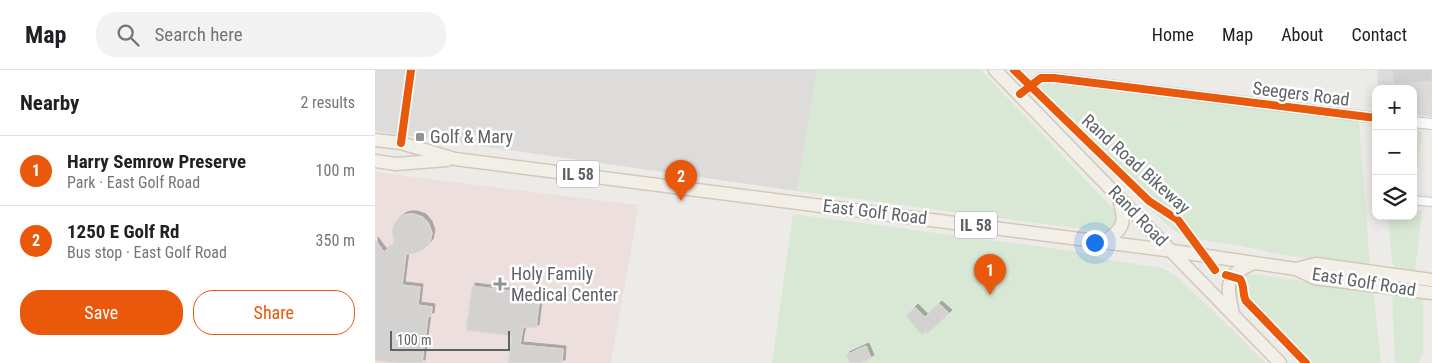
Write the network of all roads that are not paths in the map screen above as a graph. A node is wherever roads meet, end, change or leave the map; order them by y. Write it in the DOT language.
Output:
graph roads {
  1 [pos="411,70"];
  2 [pos="995,70"];
  3 [pos="1020,94"];
  4 [pos="1372,118"];
  5 [pos="1417,122"];
  6 [pos="1432,124"];
  7 [pos="375,140"];
  8 [pos="401,143"];
  9 [pos="455,159"];
  10 [pos="375,161"];
  11 [pos="1117,194"];
  12 [pos="1417,200"];
  13 [pos="1432,202"];
  14 [pos="1103,242"];
  15 [pos="1173,251"];
  16 [pos="1254,263"];
  17 [pos="1296,269"];
  18 [pos="1432,280"];
  19 [pos="1432,293"];
  20 [pos="1233,314"];
  21 [pos="1280,363"];
  1 -- 8 [label="street"];
  2 -- 3 [label="main road, Rand Road"];
  3 -- 4 [label="street, Seegers Road"];
  3 -- 11 [label="main road, Rand Road"];
  5 -- 6 [label="street"];
  7 -- 8 [label="main road, East Golf Road / IL 58"];
  8 -- 9 [label="main road, East Golf Road / IL 58"];
  9 -- 10 [label="main road, East Golf Road / IL 58"];
  9 -- 14 [label="main road, East Golf Road / IL 58"];
  11 -- 14 [label="main road"];
  11 -- 15 [label="main road, Rand Road"];
  12 -- 13 [label="street"];
  14 -- 15 [label="main road, East Golf Road / IL 58"];
  15 -- 16 [label="main road, East Golf Road / IL 58"];
  15 -- 20 [label="main road, Rand Road"];
  16 -- 17 [label="main road, East Golf Road / IL 58"];
  16 -- 20 [label="main road"];
  17 -- 18 [label="main road, East Golf Road / IL 58"];
  17 -- 19 [label="main road, East Golf Road / IL 58"];
  20 -- 21 [label="main road, Rand Road"];
}
